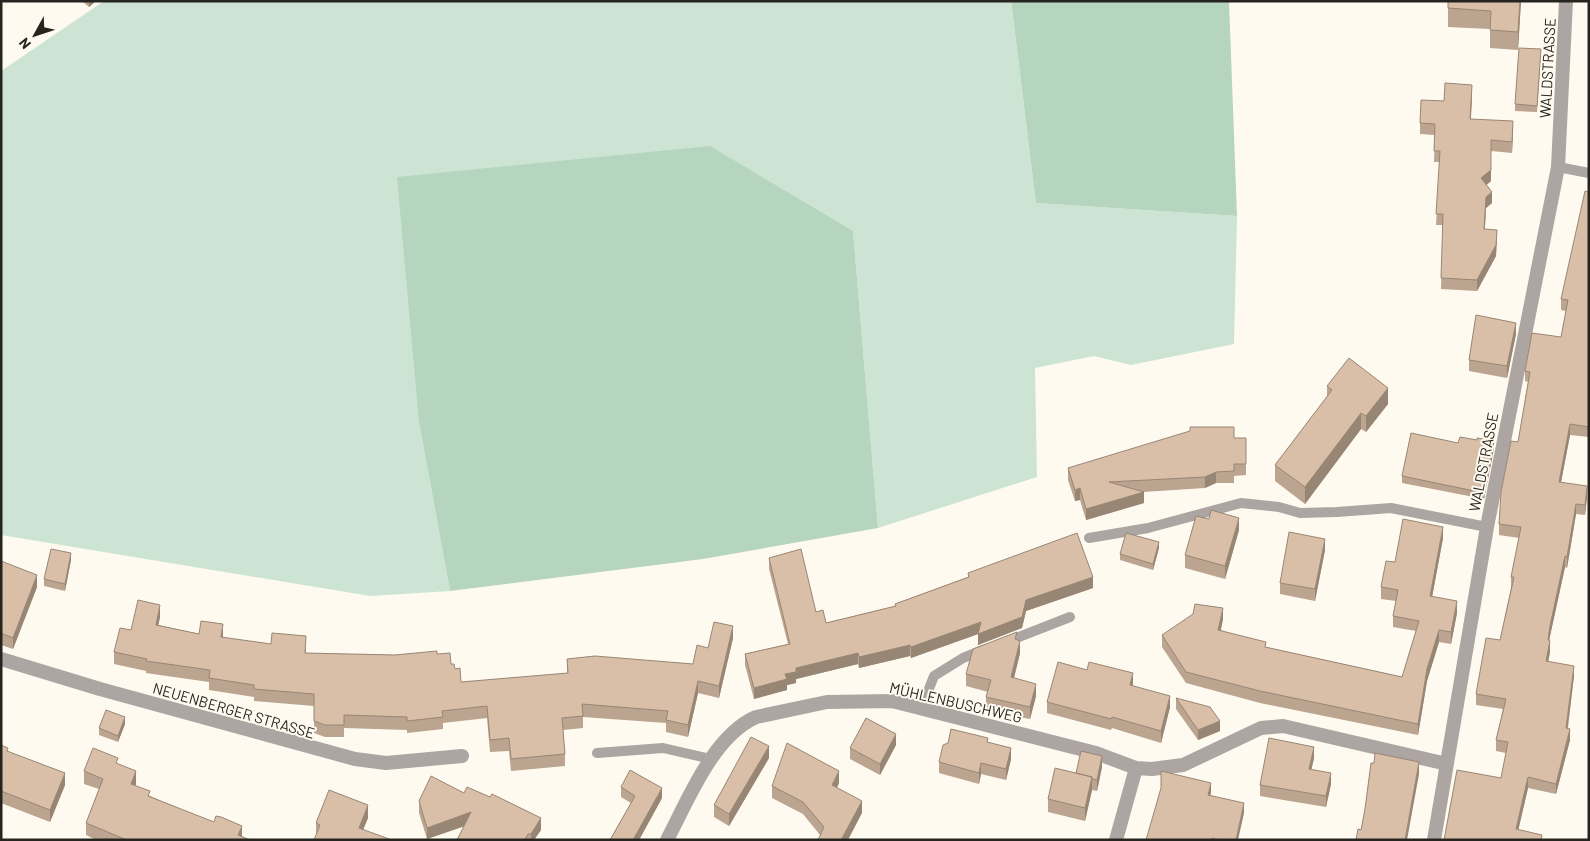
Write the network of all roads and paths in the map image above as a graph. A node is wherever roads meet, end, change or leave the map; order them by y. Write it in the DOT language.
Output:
graph roads {
  1 [pos="1566,1"];
  2 [pos="1558,167"];
  3 [pos="1589,173"];
  4 [pos="1487,527"];
  5 [pos="1089,538"];
  6 [pos="1070,617"];
  7 [pos="1,659"];
  8 [pos="921,709"];
  9 [pos="598,753"];
  10 [pos="462,756"];
  11 [pos="711,759"];
  12 [pos="1447,764"];
  13 [pos="1136,768"];
  14 [pos="667,840"];
  15 [pos="1116,840"];
  16 [pos="1434,840"];
  1 -- 2 [label="street, WALDSTRASSE"];
  2 -- 3 [label="lane"];
  2 -- 4 [label="street, WALDSTRASSE"];
  4 -- 5 [label="lane"];
  4 -- 12 [label="street, WALDSTRASSE"];
  6 -- 8 [label="lane"];
  7 -- 10 [label="street, NEUENBERGER STRASSE"];
  8 -- 11 [label="street, MÜHLENBUSCHWEG"];
  8 -- 13 [label="street, MÜHLENBUSCHWEG"];
  9 -- 11 [label="lane"];
  11 -- 14 [label="street, MÜHLENBUSCHWEG"];
  12 -- 13 [label="street"];
  12 -- 16 [label="street, WALDSTRASSE"];
  13 -- 15 [label="street"];
}
